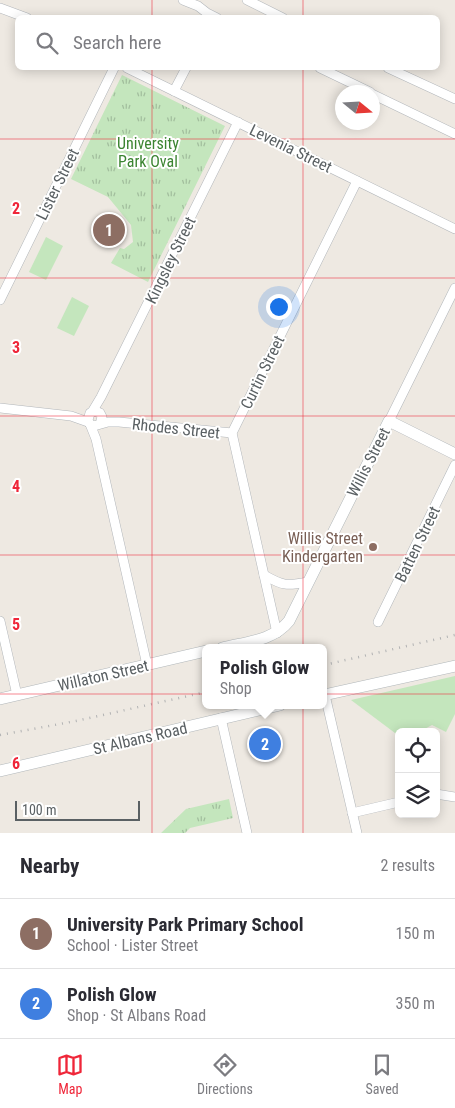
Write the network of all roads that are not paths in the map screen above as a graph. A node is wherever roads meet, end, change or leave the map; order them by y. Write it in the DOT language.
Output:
graph roads {
  1 [pos="246,0"];
  2 [pos="187,2"];
  3 [pos="0,3"];
  4 [pos="0,8"];
  5 [pos="21,15"];
  6 [pos="23,15"];
  7 [pos="208,15"];
  8 [pos="277,15"];
  9 [pos="113,70"];
  10 [pos="131,70"];
  11 [pos="185,70"];
  12 [pos="324,70"];
  13 [pos="392,70"];
  14 [pos="355,85"];
  15 [pos="174,91"];
  16 [pos="380,97"];
  17 [pos="455,99"];
  18 [pos="238,122"];
  19 [pos="455,134"];
  20 [pos="357,181"];
  21 [pos="455,229"];
  22 [pos="455,288"];
  23 [pos="0,300"];
  24 [pos="0,408"];
  25 [pos="95,418"];
  26 [pos="390,421"];
  27 [pos="232,433"];
  28 [pos="455,454"];
  29 [pos="455,465"];
  30 [pos="264,575"];
  31 [pos="308,582"];
  32 [pos="0,620"];
  33 [pos="378,622"];
  34 [pos="277,633"];
  35 [pos="240,644"];
  36 [pos="202,652"];
  37 [pos="148,665"];
  38 [pos="455,666"];
  39 [pos="327,694"];
  40 [pos="17,695"];
  41 [pos="0,699"];
  42 [pos="327,708"];
  43 [pos="262,709"];
  44 [pos="221,718"];
  45 [pos="0,771"];
  46 [pos="440,795"];
  47 [pos="455,798"];
  48 [pos="395,803"];
  49 [pos="352,813"];
  50 [pos="247,833"];
  51 [pos="357,833"];
  1 -- 8 [label="street"];
  2 -- 7 [label="street"];
  3 -- 6 [label="street"];
  4 -- 5 [label="street"];
  9 -- 23 [label="street, Lister Street"];
  10 -- 15 [label="street, Levenia Street"];
  11 -- 15 [label="street"];
  12 -- 14 [label="street"];
  13 -- 17 [label="street"];
  15 -- 18 [label="street, Levenia Street"];
  16 -- 19 [label="street"];
  18 -- 20 [label="street, Levenia Street"];
  18 -- 25 [label="street, Kingsley Street"];
  20 -- 21 [label="street, Levenia Street"];
  20 -- 27 [label="street, Curtin Street"];
  22 -- 26 [label="street, Willis Street"];
  24 -- 25 [label="street, Rhodes Street"];
  25 -- 27 [label="street, Rhodes Street"];
  25 -- 37 [label="street, Kingsley Street"];
  26 -- 28 [label="street"];
  26 -- 31 [label="street, Willis Street"];
  27 -- 30 [label="street"];
  29 -- 33 [label="street, Batten Street"];
  30 -- 31 [label="street"];
  30 -- 34 [label="street"];
  31 -- 34 [label="street, Willis Street"];
  32 -- 40 [label="street"];
  34 -- 35 [label="street"];
  36 -- 37 [label="street, Willaton Street"];
  37 -- 40 [label="street, Willaton Street"];
  38 -- 39 [label="street"];
  40 -- 41 [label="street, Willaton Street"];
  42 -- 49 [label="street"];
  43 -- 44 [label="street, St Albans Road"];
  44 -- 45 [label="street, St Albans Road"];
  44 -- 50 [label="street"];
  46 -- 47 [label="street"];
  48 -- 49 [label="street"];
  49 -- 51 [label="street"];
}
